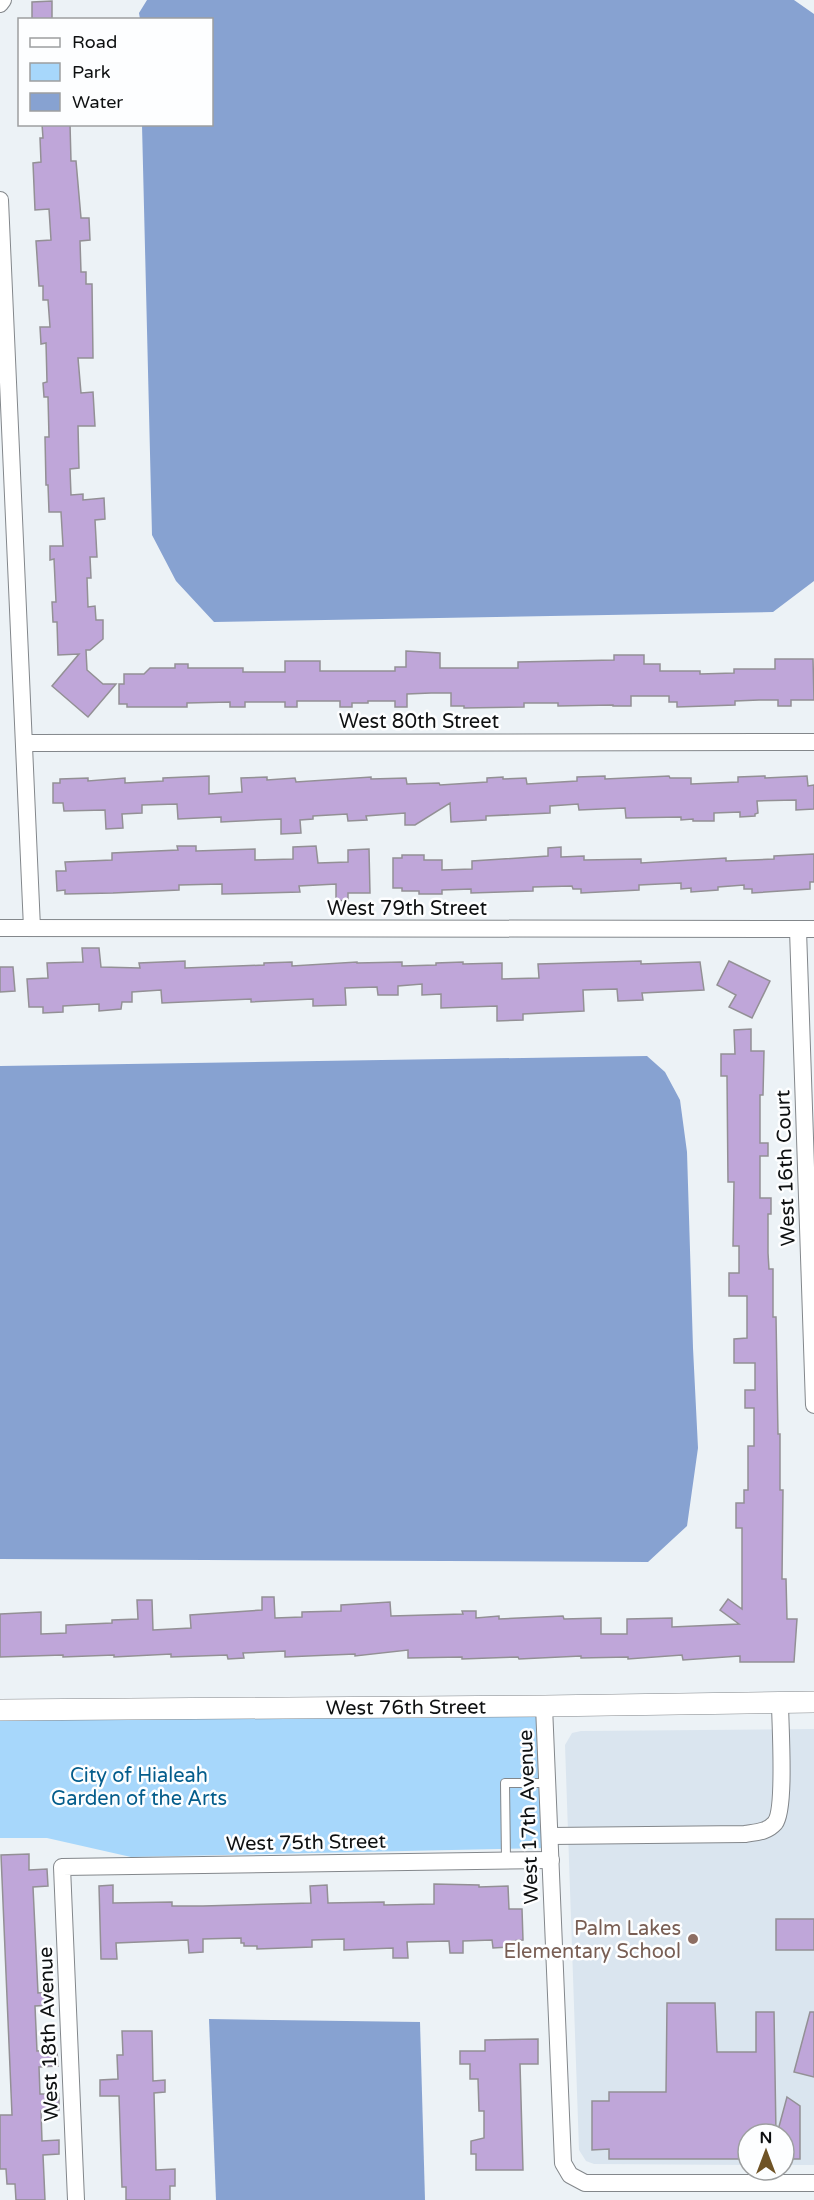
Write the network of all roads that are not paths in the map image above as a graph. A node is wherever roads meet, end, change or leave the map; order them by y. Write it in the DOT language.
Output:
graph roads {
  1 [pos="3,0"];
  2 [pos="0,4"];
  3 [pos="0,200"];
  4 [pos="5,448"];
  5 [pos="814,742"];
  6 [pos="24,743"];
  7 [pos="0,928"];
  8 [pos="32,928"];
  9 [pos="806,930"];
  10 [pos="814,1405"];
  11 [pos="814,1701"];
  12 [pos="780,1702"];
  13 [pos="544,1706"];
  14 [pos="0,1710"];
  15 [pos="546,1783"];
  16 [pos="550,1836"];
  17 [pos="506,1860"];
  18 [pos="551,1860"];
  19 [pos="62,1867"];
  20 [pos="814,2183"];
  21 [pos="76,2200"];
  1 -- 2 [label="street"];
  3 -- 4 [label="street"];
  4 -- 6 [label="street"];
  5 -- 6 [label="street, West 80th Street"];
  6 -- 8 [label="street"];
  7 -- 8 [label="street, West 79th Street"];
  8 -- 9 [label="street, West 79th Street"];
  9 -- 10 [label="street, West 16th Court"];
  11 -- 12 [label="street, West 76th Street"];
  12 -- 13 [label="street, West 76th Street"];
  12 -- 16 [label="street"];
  13 -- 14 [label="street, West 76th Street"];
  13 -- 15 [label="street, West 17th Avenue"];
  15 -- 16 [label="street, West 17th Avenue"];
  15 -- 17 [label="lane"];
  16 -- 18 [label="street, West 17th Avenue"];
  17 -- 18 [label="street, West 75th Street"];
  17 -- 19 [label="street, West 75th Street"];
  18 -- 20 [label="street, West 17th Avenue"];
  19 -- 21 [label="street, West 18th Avenue"];
}
